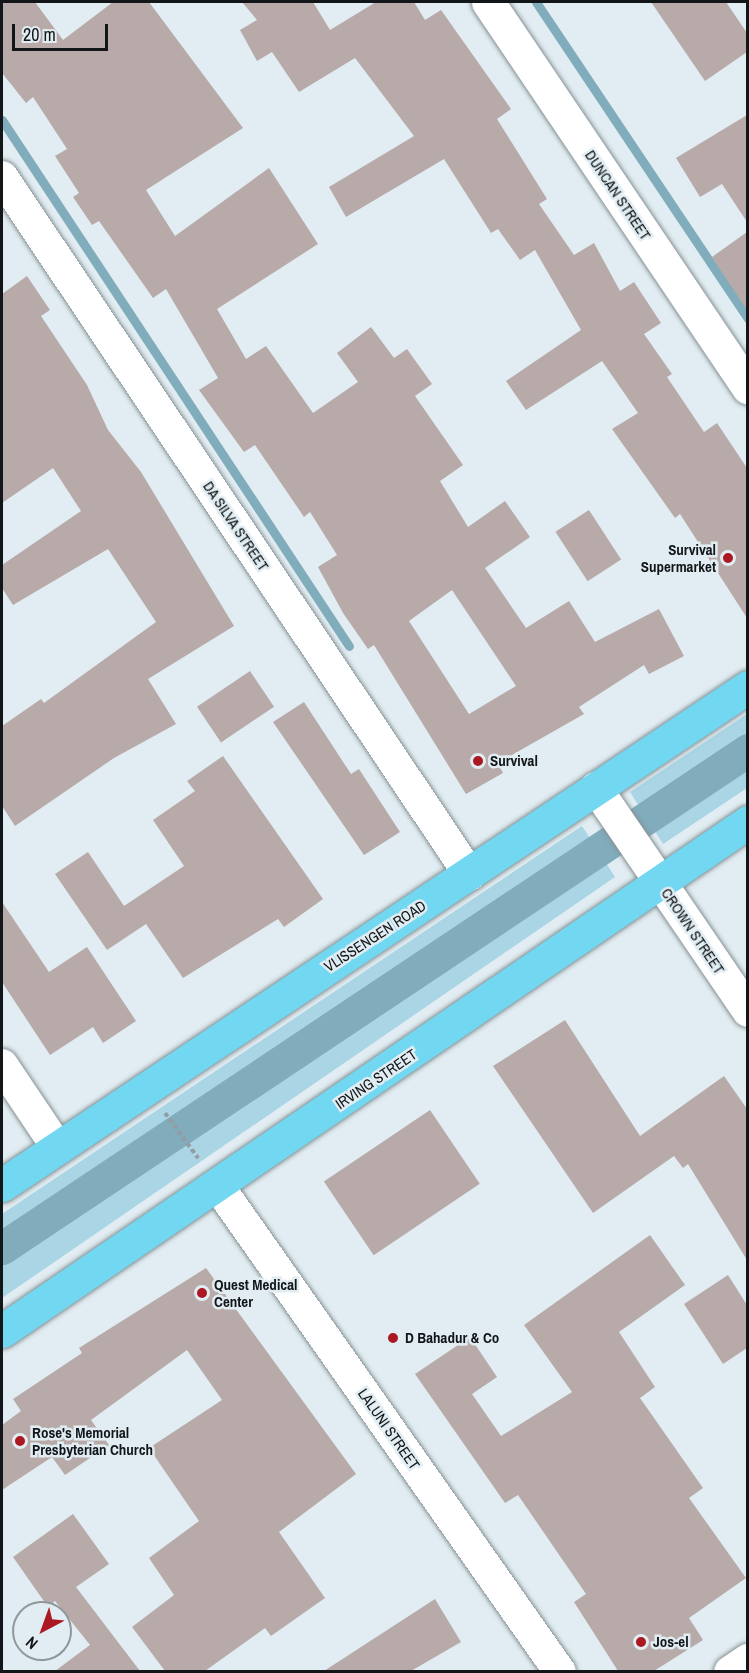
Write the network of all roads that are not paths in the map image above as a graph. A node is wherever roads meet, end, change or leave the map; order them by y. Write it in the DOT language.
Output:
graph roads {
  1 [pos="488,2"];
  2 [pos="2,177"];
  3 [pos="747,388"];
  4 [pos="747,687"];
  5 [pos="596,788"];
  6 [pos="747,822"];
  7 [pos="652,871"];
  8 [pos="470,874"];
  9 [pos="747,1011"];
  10 [pos="2,1065"];
  11 [pos="57,1147"];
  12 [pos="211,1176"];
  13 [pos="2,1185"];
  14 [pos="2,1331"];
  15 [pos="747,1660"];
  16 [pos="560,1671"];
  17 [pos="730,1671"];
  1 -- 3 [label="street, DUNCAN STREET"];
  2 -- 8 [label="street, DA SILVA STREET"];
  4 -- 5 [label="main road, VLISSENGEN ROAD"];
  5 -- 7 [label="street, CROWN STREET"];
  5 -- 8 [label="main road, VLISSENGEN ROAD"];
  6 -- 7 [label="main road, IRVING STREET"];
  7 -- 9 [label="street, CROWN STREET"];
  7 -- 12 [label="main road, IRVING STREET"];
  8 -- 11 [label="main road, VLISSENGEN ROAD"];
  10 -- 11 [label="street"];
  11 -- 13 [label="main road, VLISSENGEN ROAD"];
  12 -- 14 [label="main road, IRVING STREET"];
  12 -- 16 [label="street, LALUNI STREET"];
  15 -- 17 [label="street"];
}
